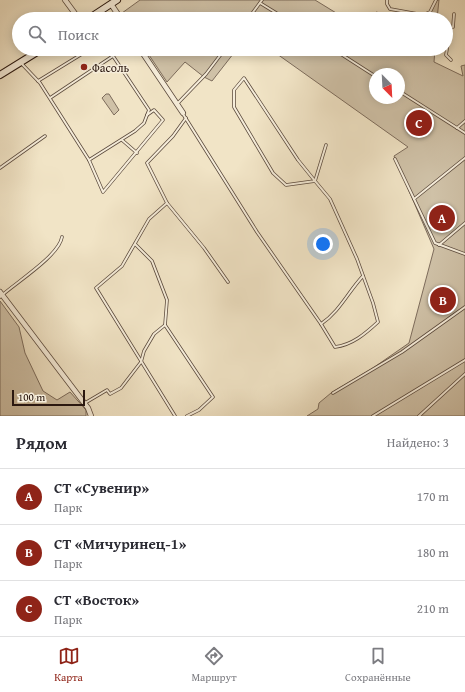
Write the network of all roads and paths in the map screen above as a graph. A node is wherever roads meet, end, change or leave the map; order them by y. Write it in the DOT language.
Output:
graph roads {
  1 [pos="65,0"];
  2 [pos="117,0"];
  3 [pos="262,0"];
  4 [pos="387,0"];
  5 [pos="436,0"];
  6 [pos="260,3"];
  7 [pos="111,4"];
  8 [pos="74,12"];
  9 [pos="99,12"];
  10 [pos="116,12"];
  11 [pos="253,12"];
  12 [pos="275,12"];
  13 [pos="406,12"];
  14 [pos="430,12"];
  15 [pos="454,14"];
  16 [pos="453,27"];
  17 [pos="30,56"];
  18 [pos="79,56"];
  19 [pos="145,56"];
  20 [pos="220,56"];
  21 [pos="344,56"];
  22 [pos="447,56"];
  23 [pos="451,60"];
  24 [pos="20,62"];
  25 [pos="369,72"];
  26 [pos="0,75"];
  27 [pos="38,81"];
  28 [pos="405,95"];
  29 [pos="50,98"];
  30 [pos="177,105"];
  31 [pos="147,115"];
  32 [pos="184,116"];
  33 [pos="465,121"];
  34 [pos="457,128"];
  35 [pos="465,133"];
  36 [pos="45,136"];
  37 [pos="122,140"];
  38 [pos="326,145"];
  39 [pos="137,153"];
  40 [pos="465,158"];
  41 [pos="395,159"];
  42 [pos="89,160"];
  43 [pos="0,168"];
  44 [pos="314,181"];
  45 [pos="414,199"];
  46 [pos="167,202"];
  47 [pos="465,223"];
  48 [pos="62,237"];
  49 [pos="135,244"];
  50 [pos="439,245"];
  51 [pos="465,254"];
  52 [pos="363,276"];
  53 [pos="228,282"];
  54 [pos="1,295"];
  55 [pos="465,307"];
  56 [pos="321,324"];
  57 [pos="165,325"];
  58 [pos="465,360"];
  59 [pos="141,362"];
  60 [pos="465,374"];
  61 [pos="333,393"];
  62 [pos="85,403"];
  63 [pos="91,416"];
  64 [pos="175,416"];
  65 [pos="187,416"];
  66 [pos="373,416"];
  67 [pos="419,416"];
  1 -- 8 [label="street"];
  2 -- 7 [label="main road"];
  3 -- 6 [label="lane"];
  4 -- 13 [label="lane"];
  5 -- 14 [label="lane"];
  6 -- 11 [label="lane"];
  6 -- 12 [label="lane"];
  7 -- 9 [label="main road"];
  7 -- 10 [label="street"];
  15 -- 16 [label="lane"];
  17 -- 24 [label="main road"];
  18 -- 27 [label="lane"];
  19 -- 30 [label="street"];
  20 -- 30 [label="lane"];
  21 -- 25 [label="lane"];
  22 -- 23 [label="lane"];
  24 -- 26 [label="main road"];
  24 -- 27 [label="lane"];
  27 -- 29 [label="lane"];
  28 -- 34 [label="lane"];
  29 -- 31 [label="lane"];
  29 -- 42 [label="lane"];
  30 -- 32 [label="street"];
  31 -- 37 [label="lane"];
  31 -- 39 [label="lane"];
  32 -- 46 [label="lane"];
  32 -- 56 [label="lane"];
  33 -- 34 [label="lane"];
  34 -- 35 [label="lane"];
  36 -- 43 [label="lane"];
  37 -- 39 [label="lane"];
  37 -- 42 [label="lane"];
  38 -- 44 [label="lane"];
  39 -- 42 [label="lane"];
  40 -- 45 [label="lane"];
  41 -- 45 [label="lane"];
  44 -- 44 [label="lane"];
  44 -- 52 [label="lane"];
  45 -- 50 [label="lane"];
  46 -- 49 [label="lane"];
  46 -- 53 [label="lane"];
  47 -- 50 [label="lane"];
  48 -- 54 [label="lane"];
  49 -- 57 [label="lane"];
  49 -- 59 [label="lane"];
  50 -- 51 [label="lane"];
  52 -- 56 [label="lane"];
  52 -- 56 [label="lane"];
  54 -- 62 [label="street"];
  55 -- 61 [label="lane"];
  57 -- 59 [label="lane"];
  57 -- 65 [label="lane"];
  58 -- 66 [label="lane"];
  59 -- 62 [label="lane"];
  59 -- 64 [label="lane"];
  60 -- 67 [label="lane"];
  62 -- 63 [label="street"];
}
